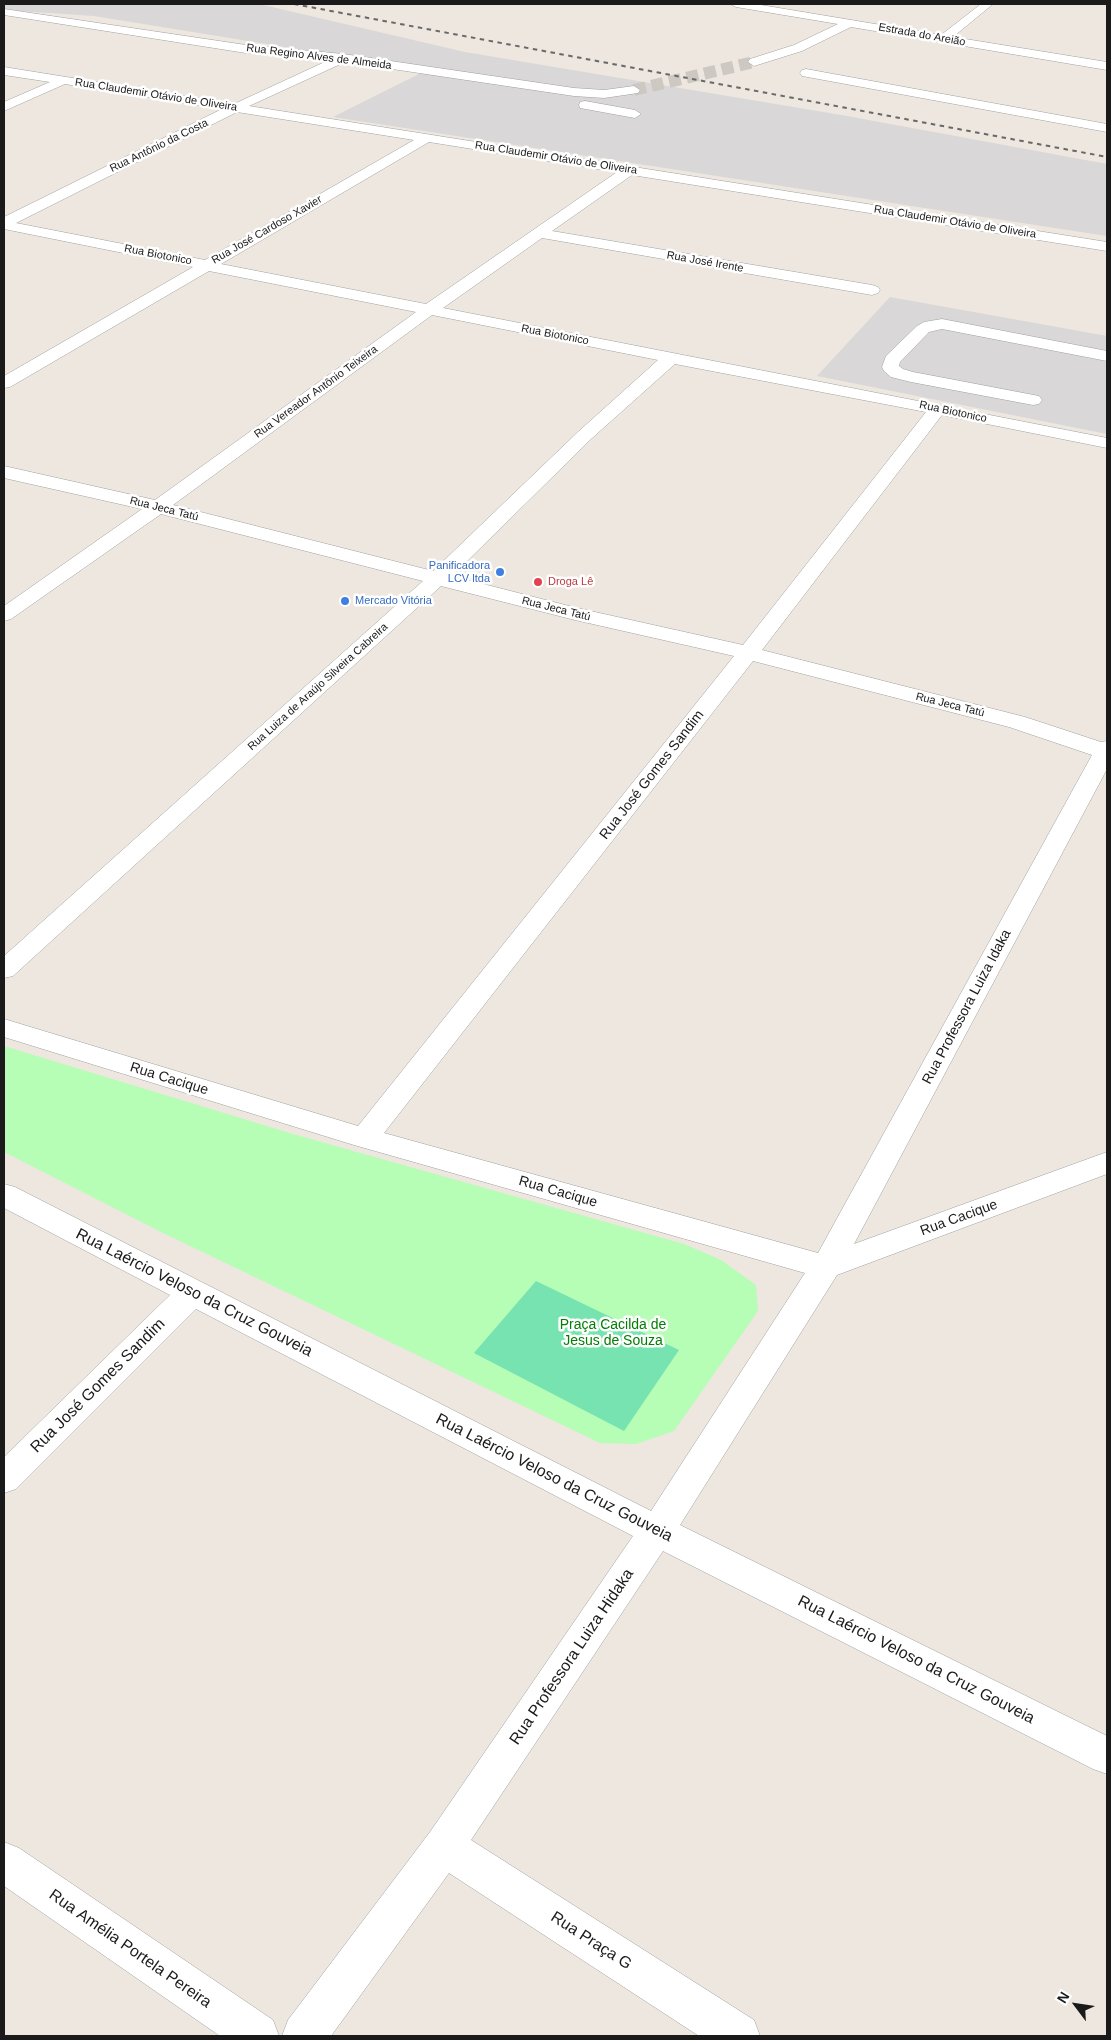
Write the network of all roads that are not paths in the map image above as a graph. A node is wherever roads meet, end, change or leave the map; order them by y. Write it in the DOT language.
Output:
graph roads {
  1 [pos="736,4"];
  2 [pos="988,4"];
  3 [pos="814,8"];
  4 [pos="5,12"];
  5 [pos="802,15"];
  6 [pos="850,23"];
  7 [pos="944,39"];
  8 [pos="1101,52"];
  9 [pos="340,60"];
  10 [pos="754,62"];
  11 [pos="1089,63"];
  12 [pos="1107,66"];
  13 [pos="4,71"];
  14 [pos="806,73"];
  15 [pos="63,81"];
  16 [pos="634,90"];
  17 [pos="4,107"];
  18 [pos="236,107"];
  19 [pos="635,114"];
  20 [pos="1107,128"];
  21 [pos="427,138"];
  22 [pos="630,170"];
  23 [pos="4,224"];
  24 [pos="538,233"];
  25 [pos="1107,246"];
  26 [pos="208,265"];
  27 [pos="872,290"];
  28 [pos="429,310"];
  29 [pos="1107,356"];
  30 [pos="671,358"];
  31 [pos="4,383"];
  32 [pos="1033,400"];
  33 [pos="937,409"];
  34 [pos="1107,443"];
  35 [pos="4,472"];
  36 [pos="158,508"];
  37 [pos="437,579"];
  38 [pos="4,615"];
  39 [pos="748,653"];
  40 [pos="1107,750"];
  41 [pos="4,970"];
  42 [pos="4,1028"];
  43 [pos="364,1138"];
  44 [pos="1107,1163"];
  45 [pos="4,1195"];
  46 [pos="826,1267"];
  47 [pos="192,1293"];
  48 [pos="4,1479"];
  49 [pos="657,1531"];
  50 [pos="1107,1756"];
  51 [pos="444,1846"];
  52 [pos="4,1862"];
  53 [pos="257,2036"];
  54 [pos="304,2036"];
  55 [pos="738,2036"];
  1 -- 5 [label="street, Estrada do Areião"];
  2 -- 7 [label="street"];
  3 -- 5 [label="street"];
  4 -- 9 [label="street, Rua Regino Alves de Almeida"];
  5 -- 6 [label="street, Estrada do Areião"];
  6 -- 7 [label="street, Estrada do Areião"];
  6 -- 10 [label="street"];
  7 -- 11 [label="street, Estrada do Areião"];
  8 -- 11 [label="street"];
  9 -- 16 [label="street, Rua Regino Alves de Almeida"];
  9 -- 18 [label="street, Rua Antônio da Costa"];
  9 -- 19 [label="street"];
  11 -- 12 [label="street, Estrada do Areião"];
  13 -- 15 [label="street, Rua Claudemir Otávio de Oliveira"];
  14 -- 20 [label="street"];
  15 -- 17 [label="street"];
  15 -- 18 [label="street, Rua Claudemir Otávio de Oliveira"];
  18 -- 21 [label="street, Rua Claudemir Otávio de Oliveira"];
  18 -- 23 [label="street, Rua Antônio da Costa"];
  21 -- 22 [label="street, Rua Claudemir Otávio de Oliveira"];
  21 -- 26 [label="street, Rua José Cardoso Xavier"];
  22 -- 24 [label="street, Rua Vereador Antônio Teixeira"];
  22 -- 25 [label="street, Rua Claudemir Otávio de Oliveira"];
  23 -- 26 [label="street, Rua Biotonico"];
  24 -- 27 [label="street, Rua José Irente"];
  24 -- 28 [label="street, Rua Vereador Antônio Teixeira"];
  26 -- 28 [label="street, Rua Biotonico"];
  26 -- 31 [label="street, Rua José Cardoso Xavier"];
  28 -- 30 [label="street, Rua Biotonico"];
  28 -- 36 [label="street, Rua Vereador Antônio Teixeira"];
  29 -- 32 [label="street"];
  30 -- 33 [label="street, Rua Biotonico"];
  30 -- 37 [label="street, Rua Luiza de Araújo Silveira Cabreira"];
  33 -- 34 [label="street, Rua Biotonico"];
  33 -- 39 [label="street, Rua José Gomes Sandim"];
  35 -- 36 [label="street, Rua Jeca Tatú"];
  36 -- 37 [label="street, Rua Jeca Tatú"];
  36 -- 38 [label="street, Rua Vereador Antônio Teixeira"];
  37 -- 39 [label="street, Rua Jeca Tatú"];
  37 -- 41 [label="street, Rua Luiza de Araújo Silveira Cabreira"];
  39 -- 40 [label="street, Rua Jeca Tatú"];
  39 -- 43 [label="street, Rua José Gomes Sandim"];
  40 -- 46 [label="street, Rua Professora Luiza Idaka"];
  42 -- 43 [label="street, Rua Cacique"];
  43 -- 46 [label="street, Rua Cacique"];
  44 -- 46 [label="street, Rua Cacique"];
  45 -- 47 [label="street, Rua Laércio Veloso da Cruz Gouveia"];
  46 -- 49 [label="street, Rua Professora Luiza Hidaka"];
  47 -- 48 [label="street, Rua José Gomes Sandim"];
  47 -- 49 [label="street, Rua Laércio Veloso da Cruz Gouveia"];
  49 -- 50 [label="street, Rua Laércio Veloso da Cruz Gouveia"];
  49 -- 51 [label="street, Rua Professora Luiza Hidaka"];
  51 -- 54 [label="street, Rua Professora Luiza Hidaka"];
  51 -- 55 [label="street, Rua Praça G"];
  52 -- 53 [label="street, Rua Amélia Portela Pereira"];
}
